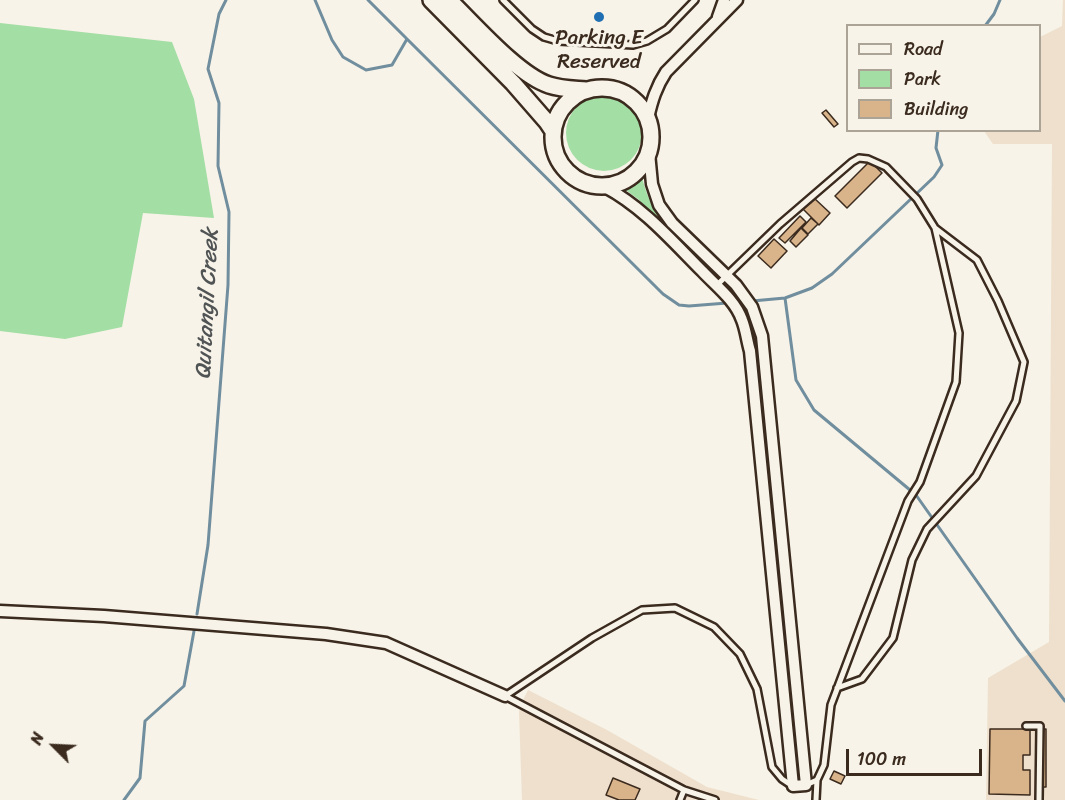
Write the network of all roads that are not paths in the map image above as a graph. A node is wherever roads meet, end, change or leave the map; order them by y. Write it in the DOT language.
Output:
graph roads {
  1 [pos="431,0"];
  2 [pos="449,0"];
  3 [pos="503,0"];
  4 [pos="695,0"];
  5 [pos="724,0"];
  6 [pos="737,0"];
  7 [pos="717,20"];
  8 [pos="586,90"];
  9 [pos="648,118"];
  10 [pos="553,131"];
  11 [pos="649,153"];
  12 [pos="605,187"];
  13 [pos="935,228"];
  14 [pos="726,276"];
  15 [pos="716,286"];
  16 [pos="0,611"];
  17 [pos="837,688"];
  18 [pos="505,696"];
  19 [pos="1026,726"];
  20 [pos="817,780"];
  21 [pos="806,785"];
  22 [pos="793,786"];
  23 [pos="684,790"];
  24 [pos="680,800"];
  25 [pos="714,800"];
  26 [pos="816,800"];
  27 [pos="1039,800"];
  1 -- 10 [label="main road"];
  2 -- 8 [label="main road"];
  3 -- 4 [label="lane"];
  5 -- 7 [label="street"];
  6 -- 7 [label="street"];
  7 -- 9 [label="street"];
  8 -- 9 [label="main road"];
  8 -- 10 [label="main road"];
  9 -- 11 [label="main road"];
  10 -- 12 [label="main road"];
  11 -- 12 [label="main road"];
  11 -- 14 [label="street"];
  12 -- 15 [label="street"];
  13 -- 14 [label="lane"];
  13 -- 17 [label="lane"];
  13 -- 17 [label="lane"];
  14 -- 15 [label="lane"];
  14 -- 21 [label="street"];
  15 -- 22 [label="street"];
  16 -- 18 [label="street"];
  17 -- 20 [label="lane"];
  18 -- 22 [label="lane"];
  18 -- 23 [label="lane"];
  19 -- 27 [label="lane"];
  20 -- 21 [label="lane"];
  20 -- 26 [label="lane"];
  21 -- 22 [label="street"];
  23 -- 24 [label="lane"];
  23 -- 25 [label="lane"];
}
